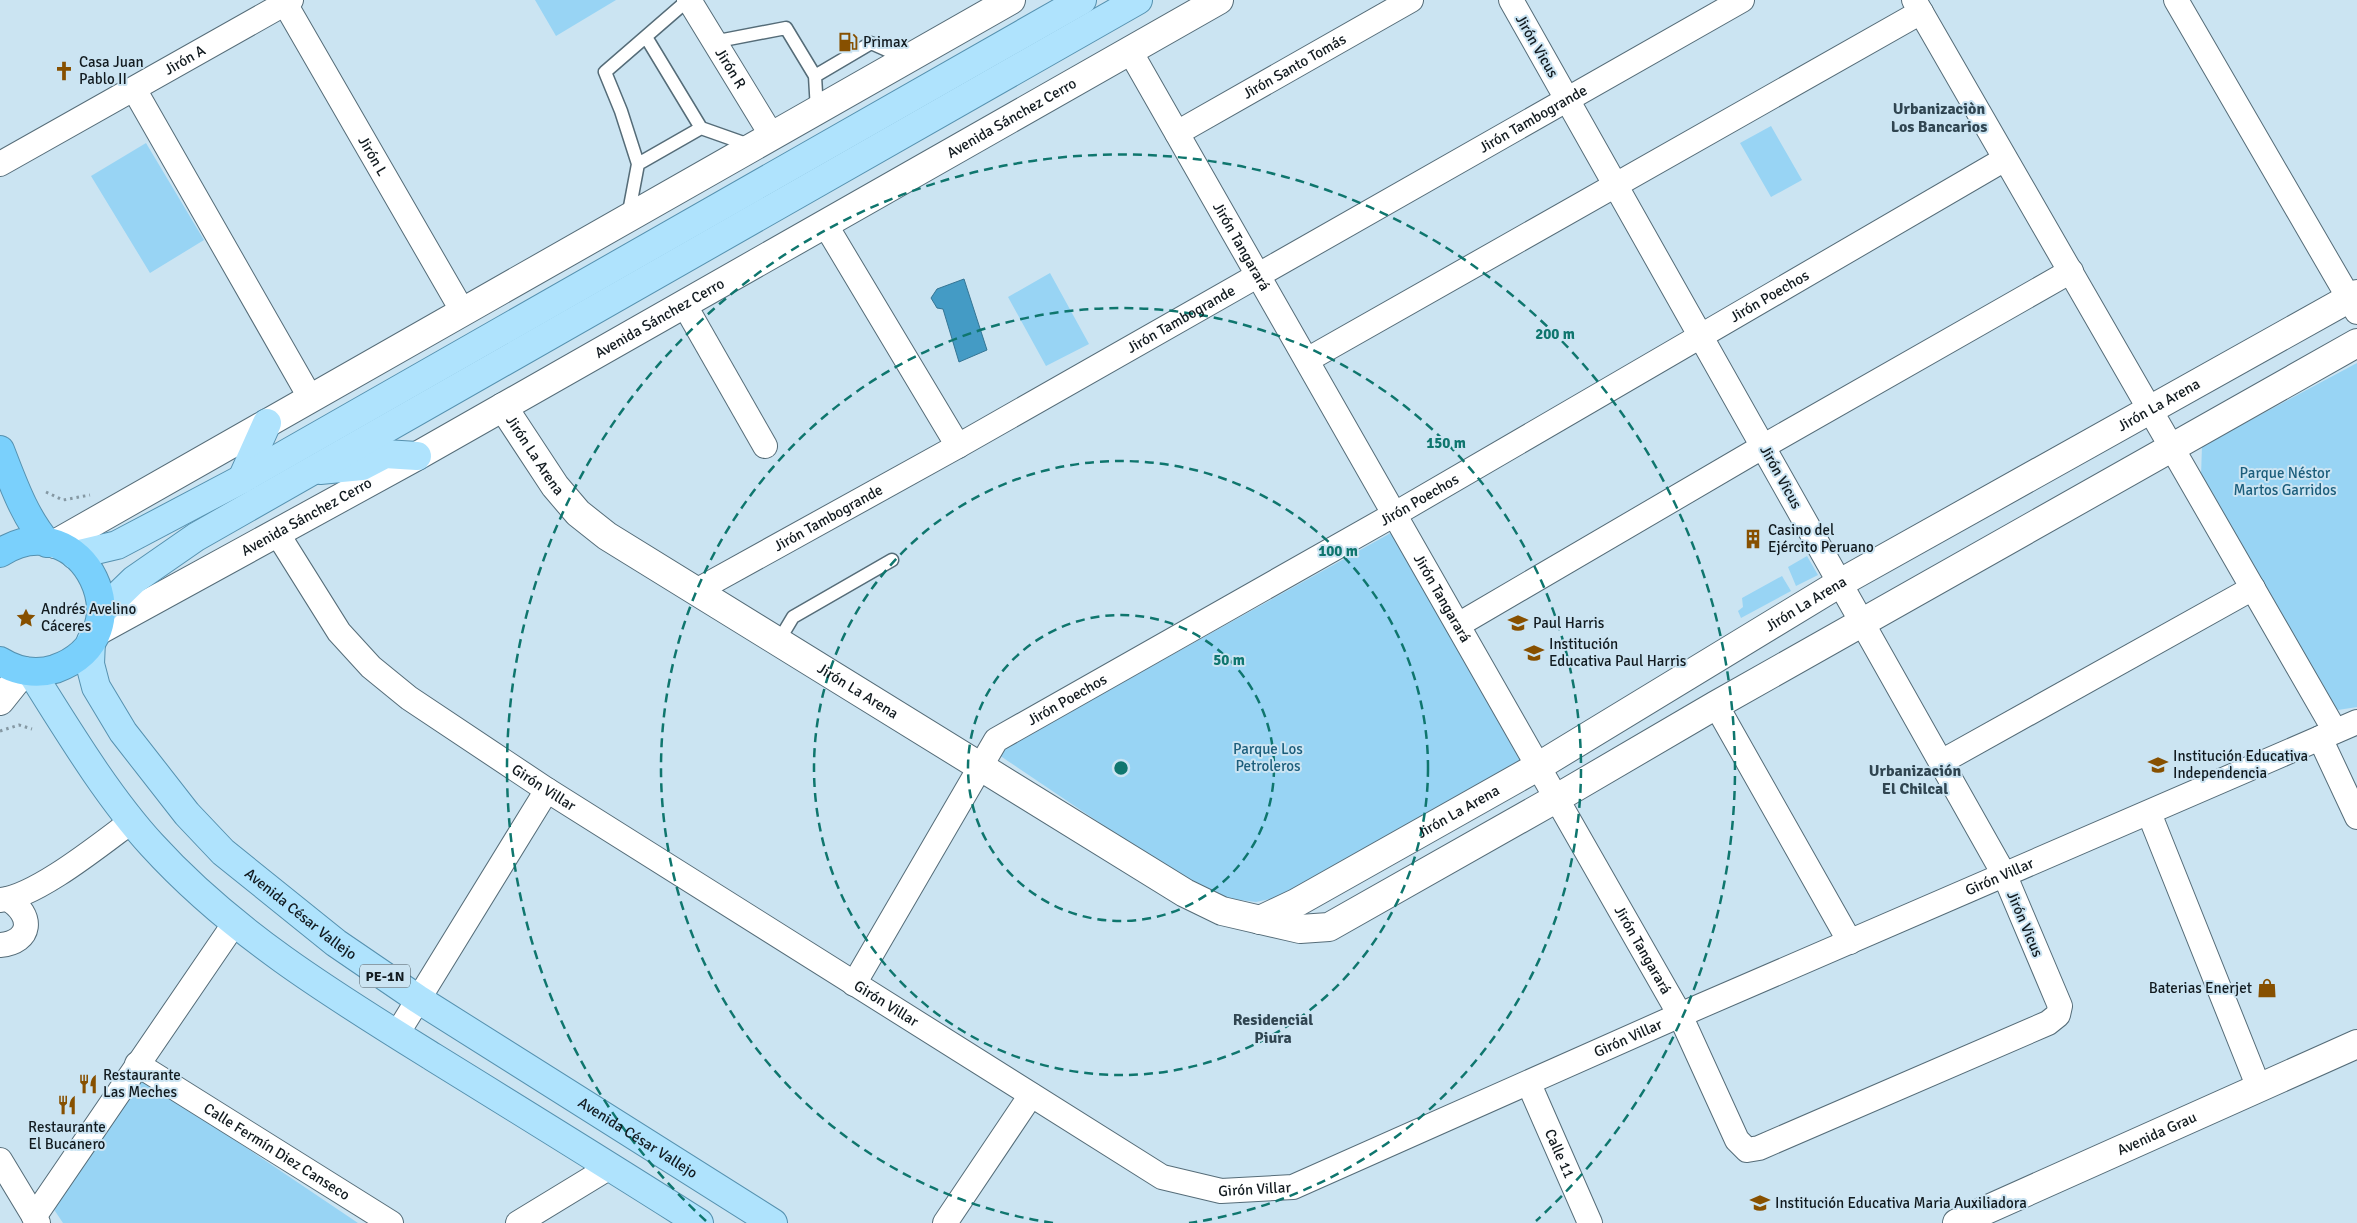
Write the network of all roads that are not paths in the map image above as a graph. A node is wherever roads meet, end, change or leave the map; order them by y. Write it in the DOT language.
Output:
graph roads {
  1 [pos="689,0"];
  2 [pos="1011,0"];
  3 [pos="1082,0"];
  4 [pos="1138,0"];
  5 [pos="1219,0"];
  6 [pos="1411,0"];
  7 [pos="1511,0"];
  8 [pos="1742,0"];
  9 [pos="2176,0"];
  10 [pos="286,1"];
  11 [pos="1917,6"];
  12 [pos="646,37"];
  13 [pos="713,42"];
  14 [pos="1130,51"];
  15 [pos="907,60"];
  16 [pos="815,76"];
  17 [pos="134,89"];
  18 [pos="1567,99"];
  19 [pos="817,110"];
  20 [pos="701,128"];
  21 [pos="1178,133"];
  22 [pos="763,141"];
  23 [pos="2005,158"];
  24 [pos="0,164"];
  25 [pos="638,164"];
  26 [pos="1616,184"];
  27 [pos="627,218"];
  28 [pos="824,224"];
  29 [pos="2072,270"];
  30 [pos="1258,275"];
  31 [pos="2354,302"];
  32 [pos="684,304"];
  33 [pos="463,312"];
  34 [pos="1702,335"];
  35 [pos="2357,343"];
  36 [pos="1307,360"];
  37 [pos="311,399"];
  38 [pos="503,407"];
  39 [pos="2151,408"];
  40 [pos="267,423"];
  41 [pos="765,446"];
  42 [pos="958,446"];
  43 [pos="1764,446"];
  44 [pos="2174,447"];
  45 [pos="0,450"];
  46 [pos="417,456"];
  47 [pos="311,471"];
  48 [pos="242,479"];
  49 [pos="1394,514"];
  50 [pos="276,533"];
  51 [pos="59,547"];
  52 [pos="0,553"];
  53 [pos="892,560"];
  54 [pos="1840,583"];
  55 [pos="2253,588"];
  56 [pos="696,591"];
  57 [pos="1863,622"];
  58 [pos="1458,625"];
  59 [pos="96,628"];
  60 [pos="778,642"];
  61 [pos="14,670"];
  62 [pos="0,701"];
  63 [pos="1716,705"];
  64 [pos="2357,722"];
  65 [pos="2328,734"];
  66 [pos="1941,762"];
  67 [pos="1538,766"];
  68 [pos="980,767"];
  69 [pos="548,790"];
  70 [pos="1557,798"];
  71 [pos="2149,813"];
  72 [pos="2357,817"];
  73 [pos="132,821"];
  74 [pos="2005,876"];
  75 [pos="4,900"];
  76 [pos="1260,920"];
  77 [pos="234,924"];
  78 [pos="1850,942"];
  79 [pos="0,945"];
  80 [pos="854,984"];
  81 [pos="418,1000"];
  82 [pos="1680,1015"];
  83 [pos="397,1034"];
  84 [pos="2357,1044"];
  85 [pos="137,1064"];
  86 [pos="1529,1084"];
  87 [pos="2259,1088"];
  88 [pos="1031,1094"];
  89 [pos="1747,1150"];
  90 [pos="0,1160"];
  91 [pos="610,1167"];
  92 [pos="36,1220"];
  93 [pos="391,1223"];
  94 [pos="518,1223"];
  95 [pos="699,1223"];
  96 [pos="773,1223"];
  97 [pos="945,1223"];
  98 [pos="1590,1223"];
  99 [pos="1957,1223"];
  1 -- 12 [label="lane"];
  1 -- 13 [label="street, Jirón R"];
  2 -- 15 [label="street"];
  3 -- 48 [label="main road"];
  4 -- 47 [label="main road"];
  5 -- 14 [label="street, Avenida Sánchez Cerro"];
  6 -- 21 [label="street, Jirón Santo Tomás"];
  7 -- 18 [label="street, Jirón Vicus"];
  8 -- 18 [label="street, Jirón Tambogrande"];
  9 -- 31 [label="street"];
  10 -- 17 [label="street, Jirón A"];
  10 -- 33 [label="street, Jirón L"];
  11 -- 23 [label="street"];
  11 -- 26 [label="street"];
  12 -- 20 [label="lane"];
  12 -- 25 [label="lane"];
  13 -- 16 [label="lane"];
  13 -- 22 [label="street, Jirón R"];
  14 -- 21 [label="street, Jirón Tangarará"];
  14 -- 28 [label="street, Avenida Sánchez Cerro"];
  15 -- 16 [label="lane"];
  15 -- 19 [label="street"];
  16 -- 19 [label="lane"];
  17 -- 24 [label="street, Jirón A"];
  17 -- 37 [label="street"];
  18 -- 26 [label="street, Jirón Vicus"];
  18 -- 30 [label="street, Jirón Tambogrande"];
  19 -- 22 [label="street"];
  20 -- 22 [label="lane"];
  20 -- 25 [label="lane"];
  21 -- 30 [label="street, Jirón Tangarará"];
  22 -- 27 [label="street"];
  23 -- 29 [label="street"];
  23 -- 34 [label="street, Jirón Poechos"];
  25 -- 27 [label="lane"];
  26 -- 34 [label="street, Jirón Vicus"];
  26 -- 36 [label="street"];
  27 -- 33 [label="street"];
  28 -- 32 [label="street, Avenida Sánchez Cerro"];
  28 -- 42 [label="street"];
  29 -- 39 [label="street"];
  29 -- 43 [label="street"];
  30 -- 36 [label="street, Jirón Tangarará"];
  30 -- 42 [label="street, Jirón Tambogrande"];
  31 -- 39 [label="street, Jirón La Arena"];
  32 -- 38 [label="street, Avenida Sánchez Cerro"];
  32 -- 41 [label="street"];
  33 -- 37 [label="street"];
  34 -- 43 [label="street, Jirón Vicus"];
  34 -- 49 [label="street, Jirón Poechos"];
  35 -- 44 [label="street, Jirón La Arena"];
  36 -- 49 [label="street, Jirón Tangarará"];
  37 -- 40 [label="street"];
  38 -- 46 [label="street, Avenida Sánchez Cerro"];
  38 -- 56 [label="street, Jirón La Arena"];
  39 -- 44 [label="street"];
  39 -- 54 [label="street, Jirón La Arena"];
  40 -- 48 [label="main road"];
  40 -- 51 [label="street"];
  42 -- 56 [label="street, Jirón Tambogrande"];
  43 -- 54 [label="street, Jirón Vicus"];
  43 -- 58 [label="street"];
  44 -- 55 [label="street"];
  44 -- 57 [label="street, Jirón La Arena"];
  45 -- 51 [label="highway"];
  46 -- 47 [label="main road"];
  46 -- 50 [label="street, Avenida Sánchez Cerro"];
  47 -- 59 [label="main road"];
  48 -- 51 [label="main road"];
  49 -- 58 [label="street, Jirón Tangarará"];
  49 -- 68 [label="street, Jirón Poechos"];
  50 -- 59 [label="street, Avenida Sánchez Cerro"];
  50 -- 69 [label="street, Girón Villar"];
  51 -- 52 [label="highway"];
  51 -- 59 [label="highway, PE-1N"];
  53 -- 60 [label="lane"];
  54 -- 57 [label="street, Jirón Vicus"];
  54 -- 67 [label="street, Jirón La Arena"];
  55 -- 65 [label="street"];
  55 -- 66 [label="street"];
  56 -- 60 [label="street, Jirón La Arena"];
  57 -- 63 [label="street, Jirón La Arena"];
  57 -- 66 [label="street, Jirón Vicus"];
  58 -- 67 [label="street, Jirón Tangarará"];
  59 -- 61 [label="highway"];
  59 -- 81 [label="main road, Avenida César Vallejo / PE-1N"];
  60 -- 68 [label="street, Jirón La Arena"];
  61 -- 62 [label="street"];
  61 -- 73 [label="main road, PE-1N"];
  63 -- 70 [label="street, Jirón La Arena"];
  63 -- 78 [label="street"];
  64 -- 65 [label="street, Girón Villar"];
  65 -- 71 [label="street, Girón Villar"];
  65 -- 72 [label="street"];
  66 -- 74 [label="street, Jirón Vicus"];
  67 -- 70 [label="street, Jirón Tangarará"];
  67 -- 76 [label="street, Jirón La Arena"];
  68 -- 76 [label="street, Jirón La Arena"];
  68 -- 80 [label="street, Jirón Poechos"];
  69 -- 80 [label="street, Girón Villar"];
  69 -- 81 [label="street"];
  70 -- 76 [label="street, Jirón La Arena"];
  70 -- 82 [label="street, Jirón Tangarará"];
  71 -- 74 [label="street, Girón Villar"];
  71 -- 87 [label="street"];
  73 -- 75 [label="street"];
  73 -- 77 [label="main road, PE-1N"];
  74 -- 78 [label="street, Girón Villar"];
  74 -- 89 [label="street, Jirón Vicus"];
  75 -- 79 [label="street"];
  77 -- 83 [label="main road, PE-1N"];
  77 -- 85 [label="street"];
  78 -- 82 [label="street, Girón Villar"];
  80 -- 88 [label="street, Girón Villar"];
  81 -- 83 [label="street"];
  81 -- 96 [label="main road, Avenida César Vallejo / PE-1N"];
  82 -- 86 [label="street, Girón Villar"];
  82 -- 89 [label="street, Jirón Tangarará"];
  83 -- 91 [label="main road, PE-1N"];
  84 -- 87 [label="street, Avenida Grau"];
  85 -- 92 [label="street"];
  85 -- 93 [label="street, Calle Fermín Diez Canseco"];
  86 -- 88 [label="street, Girón Villar"];
  86 -- 98 [label="street, Calle 11"];
  87 -- 99 [label="street, Avenida Grau"];
  88 -- 97 [label="street"];
  90 -- 92 [label="street"];
  91 -- 94 [label="street"];
  91 -- 95 [label="main road, PE-1N"];
}
